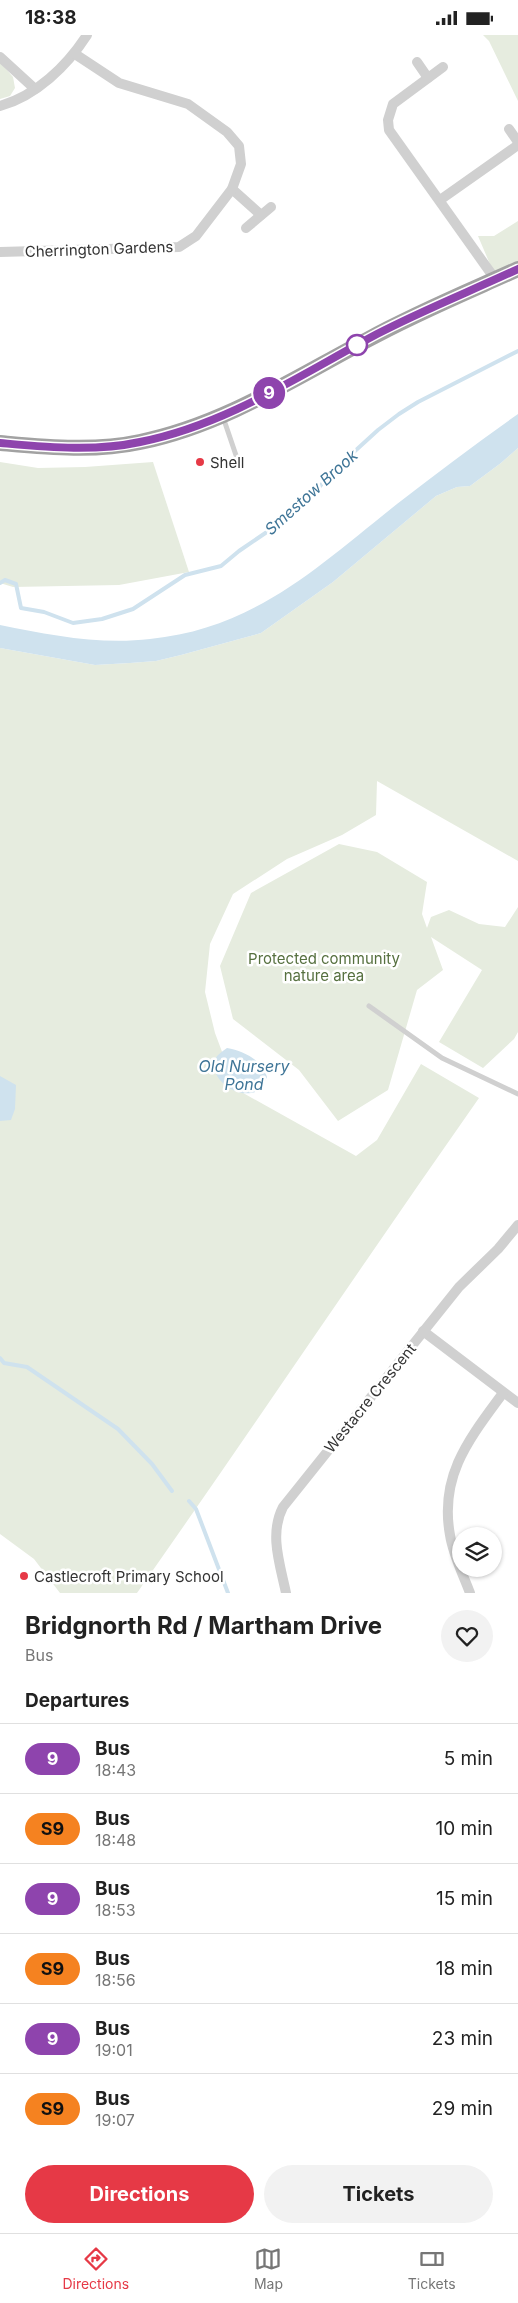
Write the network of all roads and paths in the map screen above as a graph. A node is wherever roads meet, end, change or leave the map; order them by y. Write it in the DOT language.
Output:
graph roads {
  1 [pos="87,35"];
  2 [pos="75,54"];
  3 [pos="0,57"];
  4 [pos="417,62"];
  5 [pos="443,67"];
  6 [pos="428,78"];
  7 [pos="35,89"];
  8 [pos="0,106"];
  9 [pos="509,129"];
  10 [pos="518,143"];
  11 [pos="232,189"];
  12 [pos="440,200"];
  13 [pos="272,207"];
  14 [pos="261,215"];
  15 [pos="246,227"];
  16 [pos="0,251"];
  17 [pos="518,269"];
  18 [pos="495,279"];
  19 [pos="222,416"];
  20 [pos="0,443"];
  21 [pos="240,467"];
  22 [pos="369,1006"];
  23 [pos="518,1094"];
  24 [pos="518,1225"];
  25 [pos="423,1331"];
  26 [pos="503,1393"];
  27 [pos="518,1403"];
  28 [pos="286,1593"];
  29 [pos="470,1593"];
  1 -- 2 [label="street"];
  2 -- 7 [label="street"];
  2 -- 11 [label="street, Cherrington Gardens"];
  3 -- 7 [label="street"];
  4 -- 6 [label="street"];
  5 -- 6 [label="street"];
  6 -- 12 [label="street"];
  7 -- 8 [label="street"];
  9 -- 10 [label="street"];
  10 -- 12 [label="street"];
  11 -- 14 [label="street"];
  11 -- 16 [label="street, Cherrington Gardens"];
  12 -- 18 [label="street"];
  13 -- 14 [label="street"];
  14 -- 15 [label="street"];
  17 -- 18 [label="highway"];
  18 -- 19 [label="highway"];
  19 -- 20 [label="highway"];
  19 -- 21 [label="lane"];
  22 -- 23 [label="lane"];
  24 -- 25 [label="street, Westacre Crescent"];
  25 -- 26 [label="street"];
  25 -- 28 [label="street, Westacre Crescent"];
  26 -- 27 [label="street"];
  26 -- 29 [label="street"];
}
